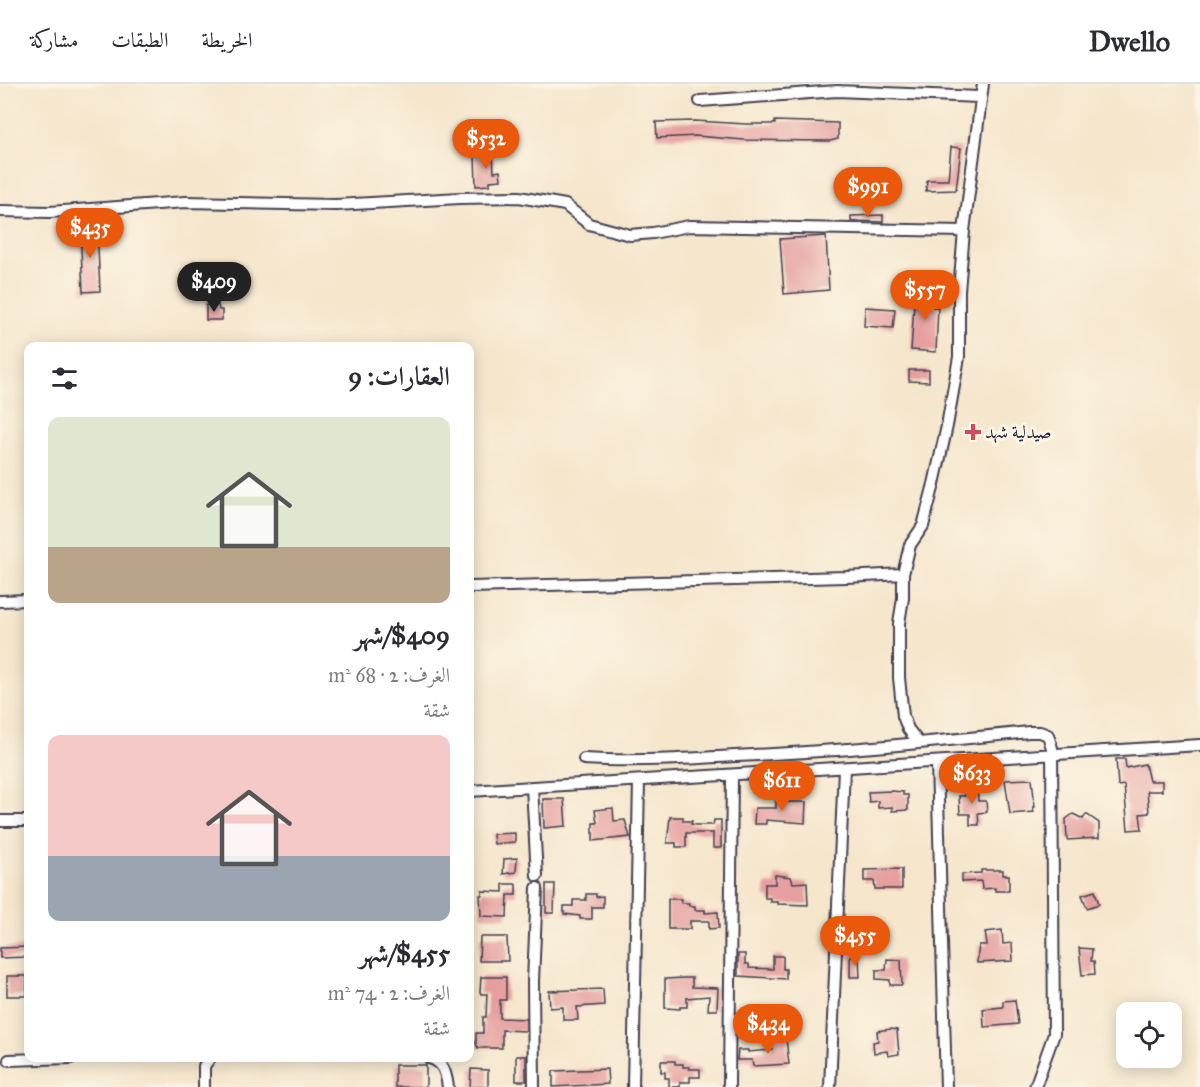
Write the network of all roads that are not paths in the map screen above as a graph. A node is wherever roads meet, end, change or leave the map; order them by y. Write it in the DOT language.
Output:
graph roads {
  1 [pos="983,84"];
  2 [pos="980,97"];
  3 [pos="700,101"];
  4 [pos="0,211"];
  5 [pos="964,231"];
  6 [pos="903,573"];
  7 [pos="474,587"];
  8 [pos="24,600"];
  9 [pos="0,601"];
  10 [pos="919,743"];
  11 [pos="1200,745"];
  12 [pos="1051,755"];
  13 [pos="584,759"];
  14 [pos="938,762"];
  15 [pos="844,769"];
  16 [pos="732,775"];
  17 [pos="639,781"];
  18 [pos="532,787"];
  19 [pos="474,791"];
  20 [pos="0,821"];
  21 [pos="24,821"];
  22 [pos="537,876"];
  23 [pos="537,888"];
  24 [pos="9,1060"];
  25 [pos="24,1060"];
  26 [pos="207,1062"];
  27 [pos="438,1062"];
  28 [pos="204,1087"];
  29 [pos="448,1087"];
  30 [pos="534,1087"];
  31 [pos="633,1087"];
  32 [pos="729,1087"];
  33 [pos="830,1087"];
  34 [pos="946,1087"];
  35 [pos="1035,1087"];
  1 -- 2 [label="street"];
  2 -- 3 [label="street"];
  2 -- 5 [label="street"];
  4 -- 5 [label="street"];
  5 -- 6 [label="street"];
  6 -- 7 [label="street"];
  6 -- 10 [label="street"];
  8 -- 9 [label="street"];
  10 -- 12 [label="street"];
  10 -- 13 [label="street"];
  11 -- 12 [label="street"];
  12 -- 14 [label="street"];
  12 -- 35 [label="street"];
  14 -- 15 [label="street"];
  14 -- 34 [label="street"];
  15 -- 16 [label="street"];
  15 -- 33 [label="street"];
  16 -- 17 [label="street"];
  16 -- 32 [label="street"];
  17 -- 18 [label="street"];
  17 -- 31 [label="street"];
  18 -- 19 [label="street"];
  18 -- 22 [label="street"];
  20 -- 21 [label="street"];
  23 -- 30 [label="street"];
  24 -- 25 [label="street"];
  26 -- 28 [label="street"];
  27 -- 29 [label="street"];
}
